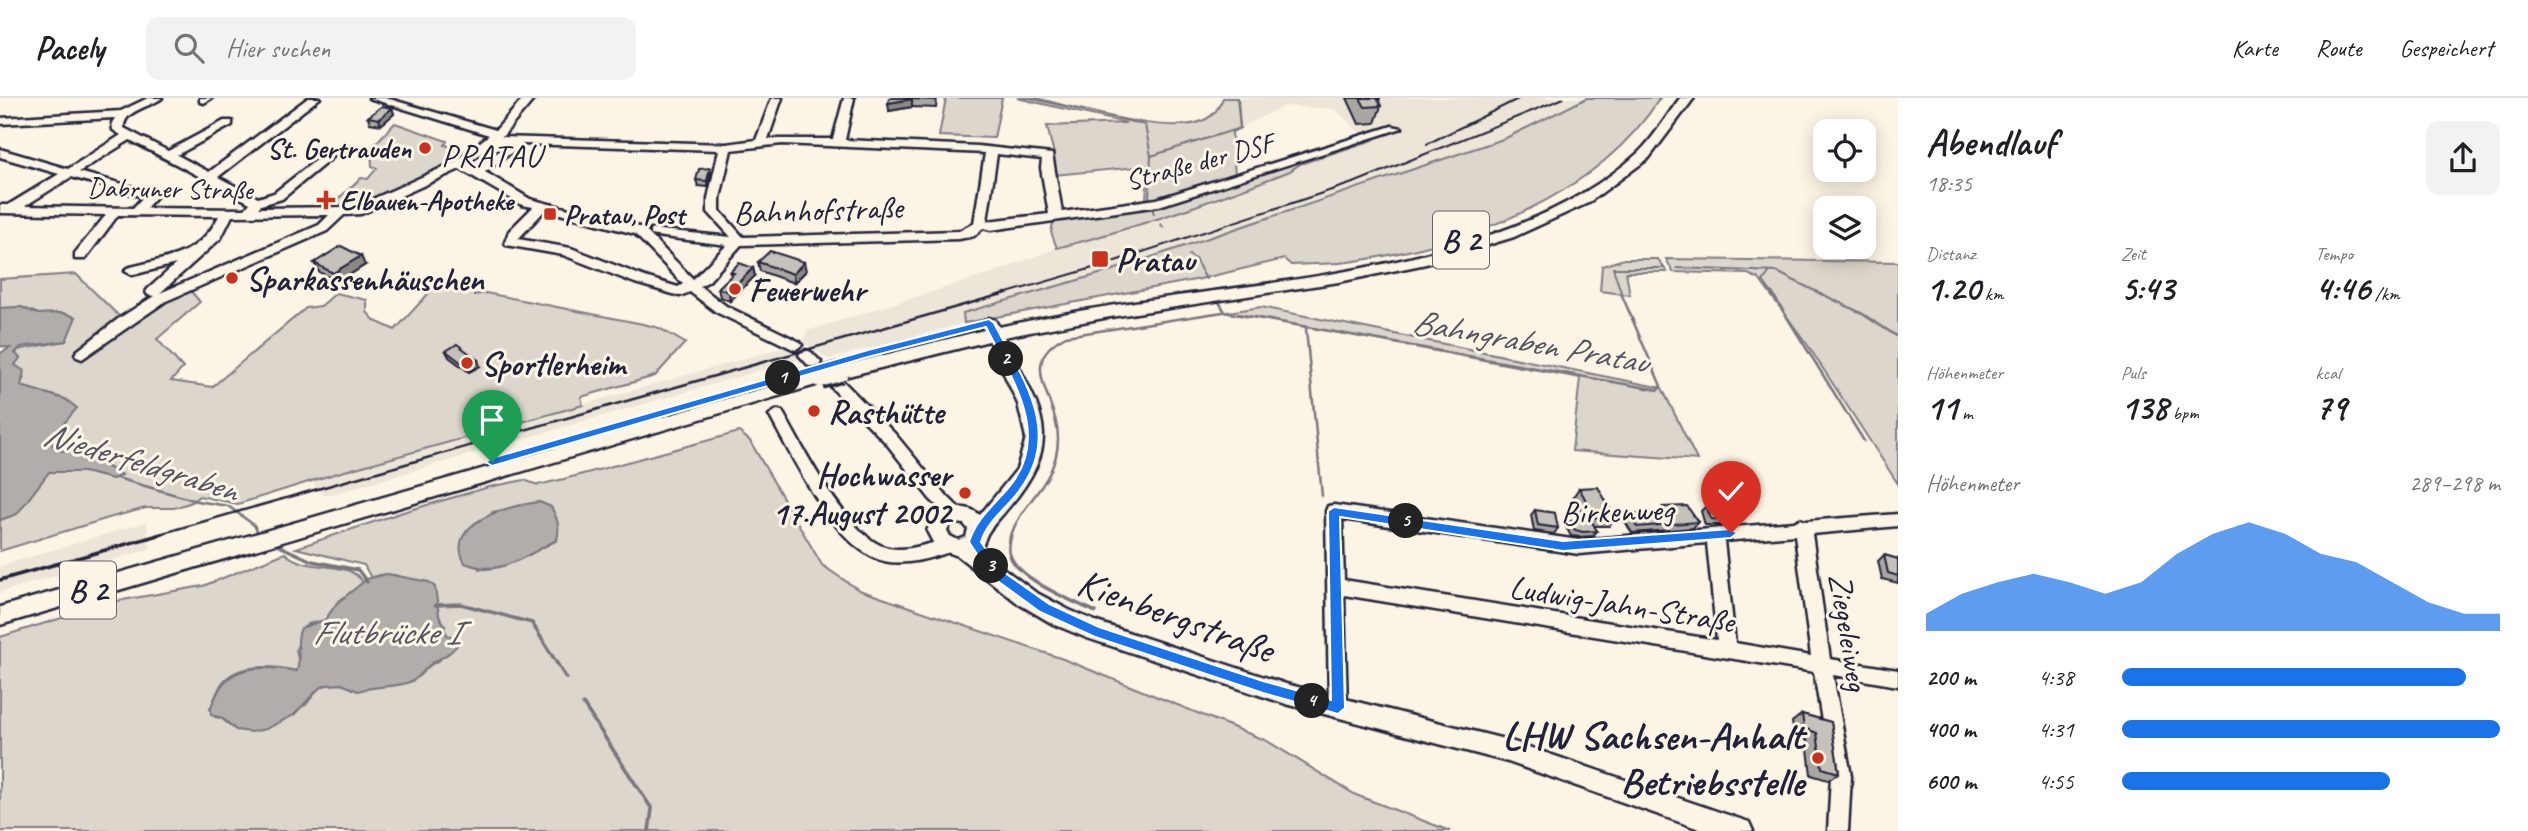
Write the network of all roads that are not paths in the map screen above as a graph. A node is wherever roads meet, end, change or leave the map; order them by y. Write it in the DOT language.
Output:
graph roads {
  1 [pos="157,98"];
  2 [pos="315,98"];
  3 [pos="374,98"];
  4 [pos="530,98"];
  5 [pos="777,98"];
  6 [pos="849,98"];
  7 [pos="1674,98"];
  8 [pos="1687,98"];
  9 [pos="123,114"];
  10 [pos="0,121"];
  11 [pos="228,123"];
  12 [pos="1388,128"];
  13 [pos="128,136"];
  14 [pos="494,137"];
  15 [pos="519,142"];
  16 [pos="838,143"];
  17 [pos="761,144"];
  18 [pos="726,147"];
  19 [pos="991,152"];
  20 [pos="0,153"];
  21 [pos="329,155"];
  22 [pos="167,156"];
  23 [pos="459,165"];
  24 [pos="70,171"];
  25 [pos="477,172"];
  26 [pos="209,178"];
  27 [pos="257,202"];
  28 [pos="541,207"];
  29 [pos="4,210"];
  30 [pos="116,210"];
  31 [pos="137,212"];
  32 [pos="340,212"];
  33 [pos="227,213"];
  34 [pos="247,213"];
  35 [pos="1056,216"];
  36 [pos="980,224"];
  37 [pos="656,232"];
  38 [pos="737,241"];
  39 [pos="80,256"];
  40 [pos="192,256"];
  41 [pos="132,271"];
  42 [pos="691,286"];
  43 [pos="153,292"];
  44 [pos="992,328"];
  45 [pos="82,354"];
  46 [pos="819,366"];
  47 [pos="777,415"];
  48 [pos="1898,520"];
  49 [pos="1800,526"];
  50 [pos="958,531"];
  51 [pos="1714,535"];
  52 [pos="173,560"];
  53 [pos="1336,586"];
  54 [pos="0,604"];
  55 [pos="0,616"];
  56 [pos="1727,651"];
  57 [pos="1822,666"];
  58 [pos="1898,678"];
  59 [pos="1338,708"];
  60 [pos="1740,831"];
  61 [pos="1838,831"];
  1 -- 9 [label="street"];
  2 -- 26 [label="street"];
  3 -- 14 [label="street"];
  4 -- 14 [label="street, Dabruner Straße"];
  5 -- 17 [label="street"];
  6 -- 16 [label="street"];
  7 -- 44 [label="main road, B 2"];
  8 -- 44 [label="main road, B 2"];
  9 -- 10 [label="street"];
  9 -- 13 [label="street"];
  11 -- 22 [label="street"];
  12 -- 35 [label="street, Straße der DSF"];
  13 -- 22 [label="street"];
  13 -- 24 [label="street"];
  14 -- 15 [label="street"];
  14 -- 23 [label="street, Dabruner Straße"];
  15 -- 18 [label="street"];
  15 -- 25 [label="street"];
  16 -- 17 [label="street"];
  16 -- 19 [label="street"];
  17 -- 18 [label="street"];
  18 -- 38 [label="street"];
  19 -- 35 [label="street"];
  19 -- 36 [label="street"];
  20 -- 24 [label="street"];
  21 -- 27 [label="street"];
  22 -- 26 [label="street"];
  23 -- 25 [label="street"];
  23 -- 32 [label="street, Dabruner Straße"];
  24 -- 29 [label="street"];
  24 -- 31 [label="street"];
  25 -- 28 [label="street"];
  26 -- 27 [label="street"];
  27 -- 34 [label="street"];
  28 -- 42 [label="street"];
  28 -- 42 [label="street"];
  29 -- 30 [label="street, Dabruner Straße"];
  30 -- 31 [label="street, Dabruner Straße"];
  30 -- 39 [label="street"];
  31 -- 33 [label="street, Dabruner Straße"];
  32 -- 34 [label="street, Dabruner Straße"];
  32 -- 45 [label="street"];
  33 -- 34 [label="street, Dabruner Straße"];
  33 -- 40 [label="street"];
  35 -- 36 [label="street, Straße der DSF"];
  36 -- 38 [label="street, Bahnhofstraße"];
  37 -- 38 [label="street, Bahnhofstraße"];
  38 -- 42 [label="street"];
  40 -- 41 [label="street"];
  40 -- 43 [label="street"];
  42 -- 46 [label="street"];
  44 -- 46 [label="main road, B 2"];
  44 -- 50 [label="main road"];
  46 -- 50 [label="street"];
  46 -- 52 [label="main road, B 2"];
  47 -- 50 [label="street"];
  48 -- 49 [label="street, Birkenweg"];
  49 -- 51 [label="street, Birkenweg"];
  49 -- 57 [label="street, Ziegeleiweg"];
  50 -- 59 [label="main road, Kienbergstraße"];
  51 -- 53 [label="street, Birkenweg"];
  51 -- 56 [label="street"];
  52 -- 54 [label="main road, B 2"];
  52 -- 55 [label="main road, B 2"];
  53 -- 56 [label="street, Ludwig-Jahn-Straße"];
  53 -- 59 [label="street"];
  56 -- 57 [label="street, Ludwig-Jahn-Straße"];
  57 -- 58 [label="street, Ludwig-Jahn-Straße"];
  57 -- 61 [label="street, Ziegeleiweg"];
  59 -- 60 [label="main road, Kienbergstraße"];
}
